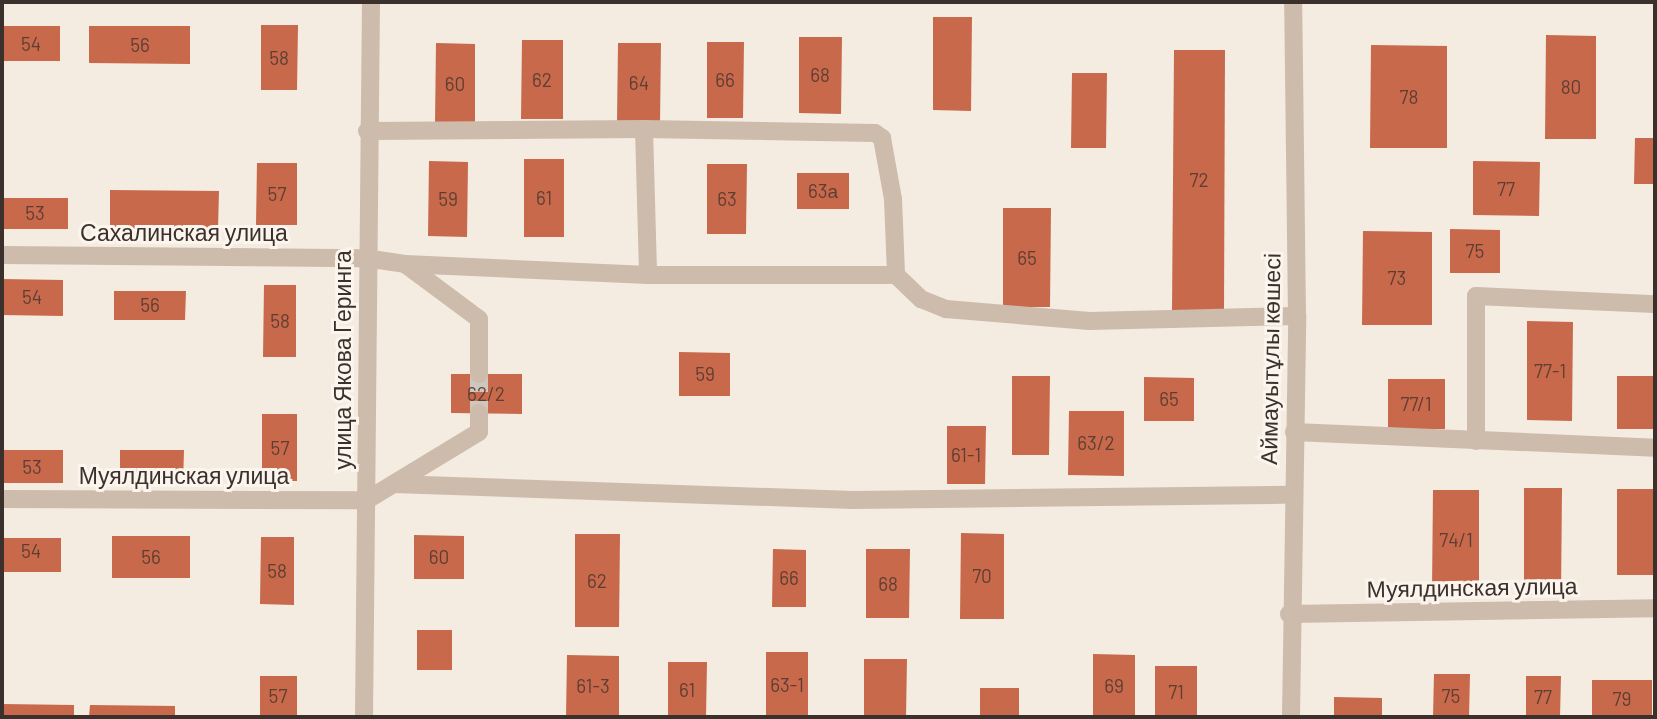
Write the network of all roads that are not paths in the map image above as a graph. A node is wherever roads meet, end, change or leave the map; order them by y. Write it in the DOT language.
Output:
graph roads {
  1 [pos="371,2"];
  2 [pos="1293,2"];
  3 [pos="644,130"];
  4 [pos="367,131"];
  5 [pos="2,255"];
  6 [pos="366,258"];
  7 [pos="405,264"];
  8 [pos="648,275"];
  9 [pos="896,275"];
  10 [pos="1655,304"];
  11 [pos="1297,316"];
  12 [pos="479,374"];
  13 [pos="479,413"];
  14 [pos="1294,432"];
  15 [pos="1476,440"];
  16 [pos="1655,447"];
  17 [pos="394,484"];
  18 [pos="1293,495"];
  19 [pos="2,499"];
  20 [pos="367,500"];
  21 [pos="1655,608"];
  22 [pos="1289,614"];
  23 [pos="364,717"];
  24 [pos="1291,717"];
  1 -- 4 [label="street, улица Якова Геринга"];
  2 -- 11 [label="street, Аймауытұлы көшесі"];
  3 -- 4 [label="street"];
  3 -- 8 [label="street"];
  3 -- 9 [label="street"];
  4 -- 6 [label="street, улица Якова Геринга"];
  5 -- 6 [label="street, Сахалинская улица"];
  6 -- 7 [label="street, Сахалинская улица"];
  6 -- 20 [label="street, улица Якова Геринга"];
  7 -- 8 [label="street, Сахалинская улица"];
  7 -- 12 [label="street"];
  8 -- 9 [label="street, Сахалинская улица"];
  9 -- 11 [label="street"];
  10 -- 15 [label="street"];
  11 -- 14 [label="street, Аймауытұлы көшесі"];
  13 -- 17 [label="street"];
  14 -- 15 [label="street"];
  14 -- 18 [label="street, Аймауытұлы көшесі"];
  15 -- 16 [label="street"];
  17 -- 18 [label="street"];
  17 -- 20 [label="street"];
  18 -- 22 [label="street, Аймауытұлы көшесі"];
  19 -- 20 [label="street, Муялдинская улица"];
  20 -- 23 [label="street, улица Якова Геринга"];
  21 -- 22 [label="street, Муялдинская улица"];
  22 -- 24 [label="street, Аймауытұлы көшесі"];
}
